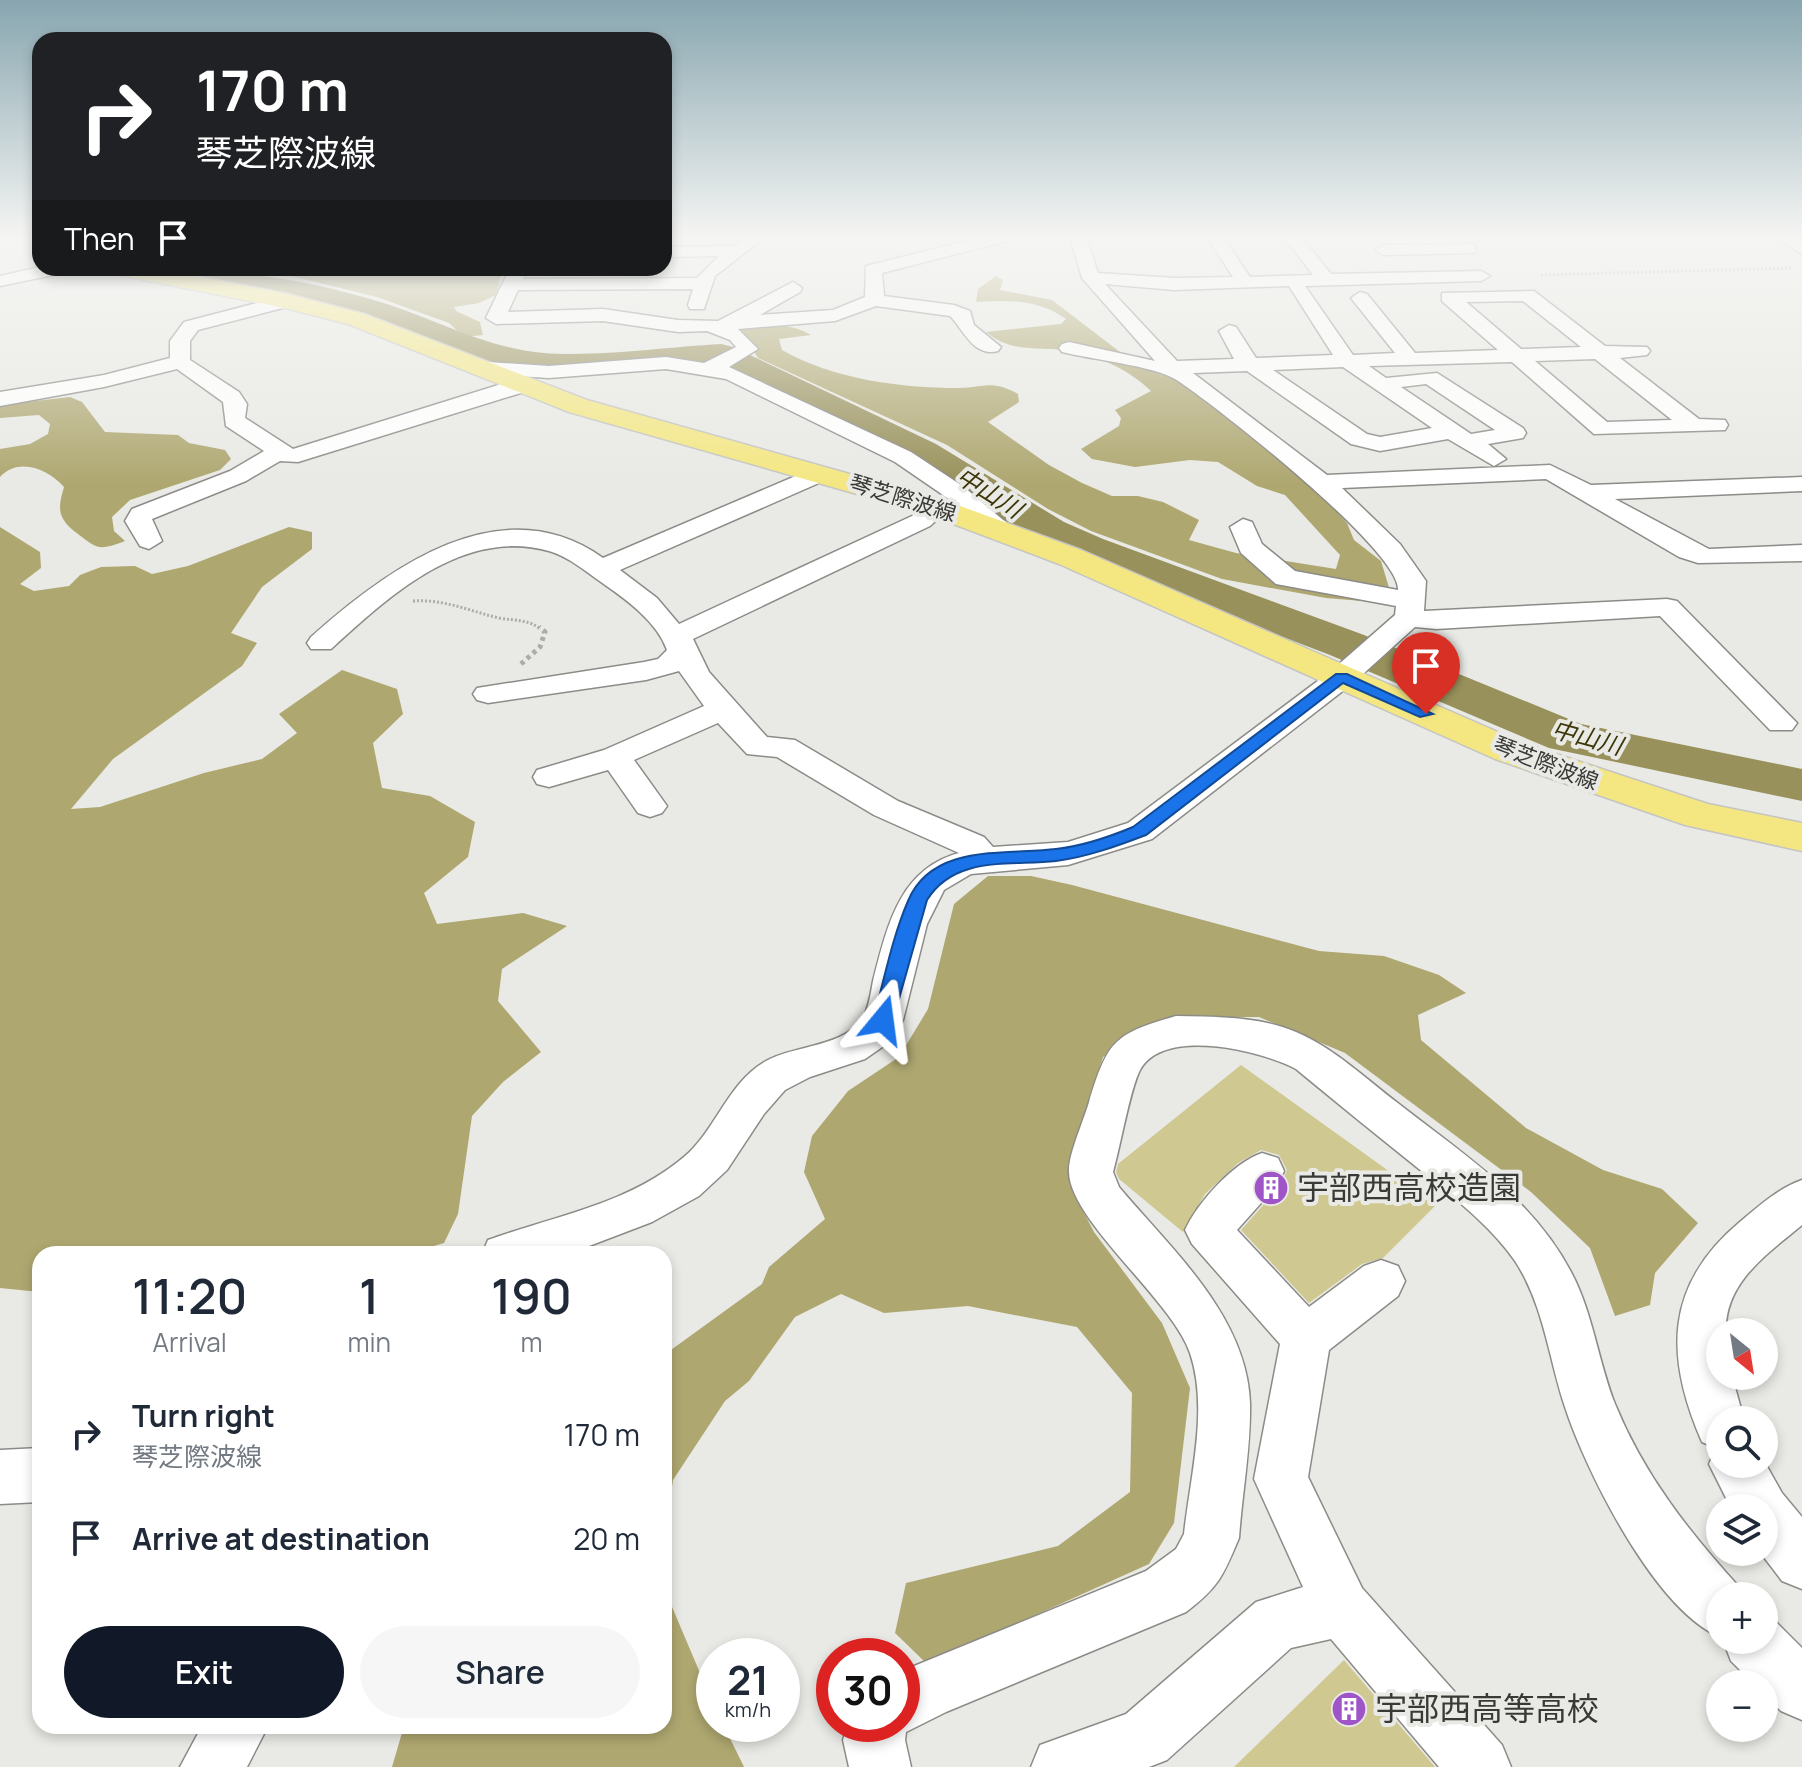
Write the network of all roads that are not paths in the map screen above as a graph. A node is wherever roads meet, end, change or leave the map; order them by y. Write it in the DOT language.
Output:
graph roads {
  1 [pos="216,319"];
  2 [pos="357,319"];
  3 [pos="639,319"];
  4 [pos="694,319"];
  5 [pos="737,319"];
  6 [pos="812,319"];
  7 [pos="964,319"];
  8 [pos="1129,319"];
  9 [pos="1319,319"];
  10 [pos="1378,319"];
  11 [pos="1474,319"];
  12 [pos="1558,319"];
  13 [pos="692,326"];
  14 [pos="725,326"];
  15 [pos="1229,331"];
  16 [pos="991,347"];
  17 [pos="1069,348"];
  18 [pos="1640,351"];
  19 [pos="1600,353"];
  20 [pos="1515,356"];
  21 [pos="1410,359"];
  22 [pos="1347,361"];
  23 [pos="180,362"];
  24 [pos="724,362"];
  25 [pos="1254,364"];
  26 [pos="472,367"];
  27 [pos="1176,370"];
  28 [pos="1381,384"];
  29 [pos="519,386"];
  30 [pos="0,399"];
  31 [pos="1717,425"];
  32 [pos="1694,426"];
  33 [pos="1460,436"];
  34 [pos="282,450"];
  35 [pos="1494,459"];
  36 [pos="820,474"];
  37 [pos="1322,482"];
  38 [pos="1802,484"];
  39 [pos="1586,493"];
  40 [pos="938,508"];
  41 [pos="1243,527"];
  42 [pos="1000,530"];
  43 [pos="149,541"];
  44 [pos="1802,553"];
  45 [pos="600,569"];
  46 [pos="1411,610"];
  47 [pos="321,643"];
  48 [pos="680,644"];
  49 [pos="1359,662"];
  50 [pos="488,694"];
  51 [pos="721,710"];
  52 [pos="1781,723"];
  53 [pos="615,757"];
  54 [pos="549,777"];
  55 [pos="650,806"];
  56 [pos="1802,837"];
  57 [pos="984,859"];
  58 [pos="1262,1171"];
  59 [pos="1802,1199"];
  60 [pos="527,1246"];
  61 [pos="1381,1281"];
  62 [pos="1306,1338"];
  63 [pos="1712,1406"];
  64 [pos="32,1475"];
  65 [pos="0,1477"];
  66 [pos="1778,1530"];
  67 [pos="1802,1561"];
  68 [pos="1706,1592"];
  69 [pos="1342,1608"];
  70 [pos="1766,1654"];
  71 [pos="1802,1690"];
  72 [pos="920,1694"];
  73 [pos="233,1734"];
  74 [pos="874,1742"];
  75 [pos="211,1767"];
  76 [pos="880,1767"];
  77 [pos="1062,1767"];
  78 [pos="1480,1767"];
  1 -- 23 [label="street"];
  2 -- 26 [label="main road, 琴芝際波線"];
  3 -- 13 [label="street"];
  4 -- 13 [label="street"];
  5 -- 14 [label="street"];
  6 -- 14 [label="street"];
  7 -- 16 [label="street"];
  8 -- 27 [label="street"];
  9 -- 22 [label="street"];
  10 -- 21 [label="street"];
  11 -- 20 [label="street"];
  12 -- 19 [label="street"];
  13 -- 14 [label="street"];
  14 -- 24 [label="street"];
  15 -- 25 [label="street"];
  17 -- 27 [label="street"];
  18 -- 19 [label="street"];
  19 -- 20 [label="street"];
  19 -- 32 [label="street"];
  20 -- 21 [label="street"];
  20 -- 32 [label="street"];
  21 -- 22 [label="street"];
  22 -- 25 [label="street"];
  22 -- 28 [label="street"];
  23 -- 30 [label="street"];
  23 -- 34 [label="street"];
  24 -- 26 [label="street"];
  24 -- 42 [label="street"];
  25 -- 27 [label="street"];
  25 -- 33 [label="street"];
  26 -- 29 [label="main road, 琴芝際波線"];
  27 -- 37 [label="street"];
  28 -- 33 [label="street"];
  28 -- 33 [label="street"];
  29 -- 34 [label="street"];
  29 -- 36 [label="main road, 琴芝際波線"];
  31 -- 32 [label="street"];
  33 -- 35 [label="street"];
  34 -- 43 [label="street"];
  36 -- 40 [label="main road, 琴芝際波線"];
  36 -- 45 [label="street"];
  37 -- 39 [label="street"];
  37 -- 46 [label="street"];
  38 -- 39 [label="street"];
  39 -- 44 [label="street"];
  40 -- 42 [label="main road, 琴芝際波線"];
  40 -- 48 [label="street"];
  41 -- 46 [label="street"];
  42 -- 49 [label="main road, 琴芝際波線"];
  45 -- 47 [label="street"];
  45 -- 48 [label="street"];
  46 -- 49 [label="street"];
  46 -- 52 [label="street"];
  48 -- 50 [label="street"];
  48 -- 51 [label="street"];
  49 -- 56 [label="main road, 琴芝際波線"];
  49 -- 57 [label="street"];
  51 -- 53 [label="street"];
  51 -- 57 [label="street"];
  53 -- 54 [label="street"];
  53 -- 55 [label="street"];
  57 -- 60 [label="street"];
  58 -- 62 [label="street"];
  59 -- 63 [label="street"];
  61 -- 62 [label="street"];
  62 -- 69 [label="street"];
  64 -- 65 [label="street"];
  66 -- 67 [label="street"];
  68 -- 72 [label="street"];
  69 -- 77 [label="street"];
  69 -- 78 [label="street"];
  70 -- 71 [label="street"];
  73 -- 75 [label="street"];
  74 -- 76 [label="street"];
}
